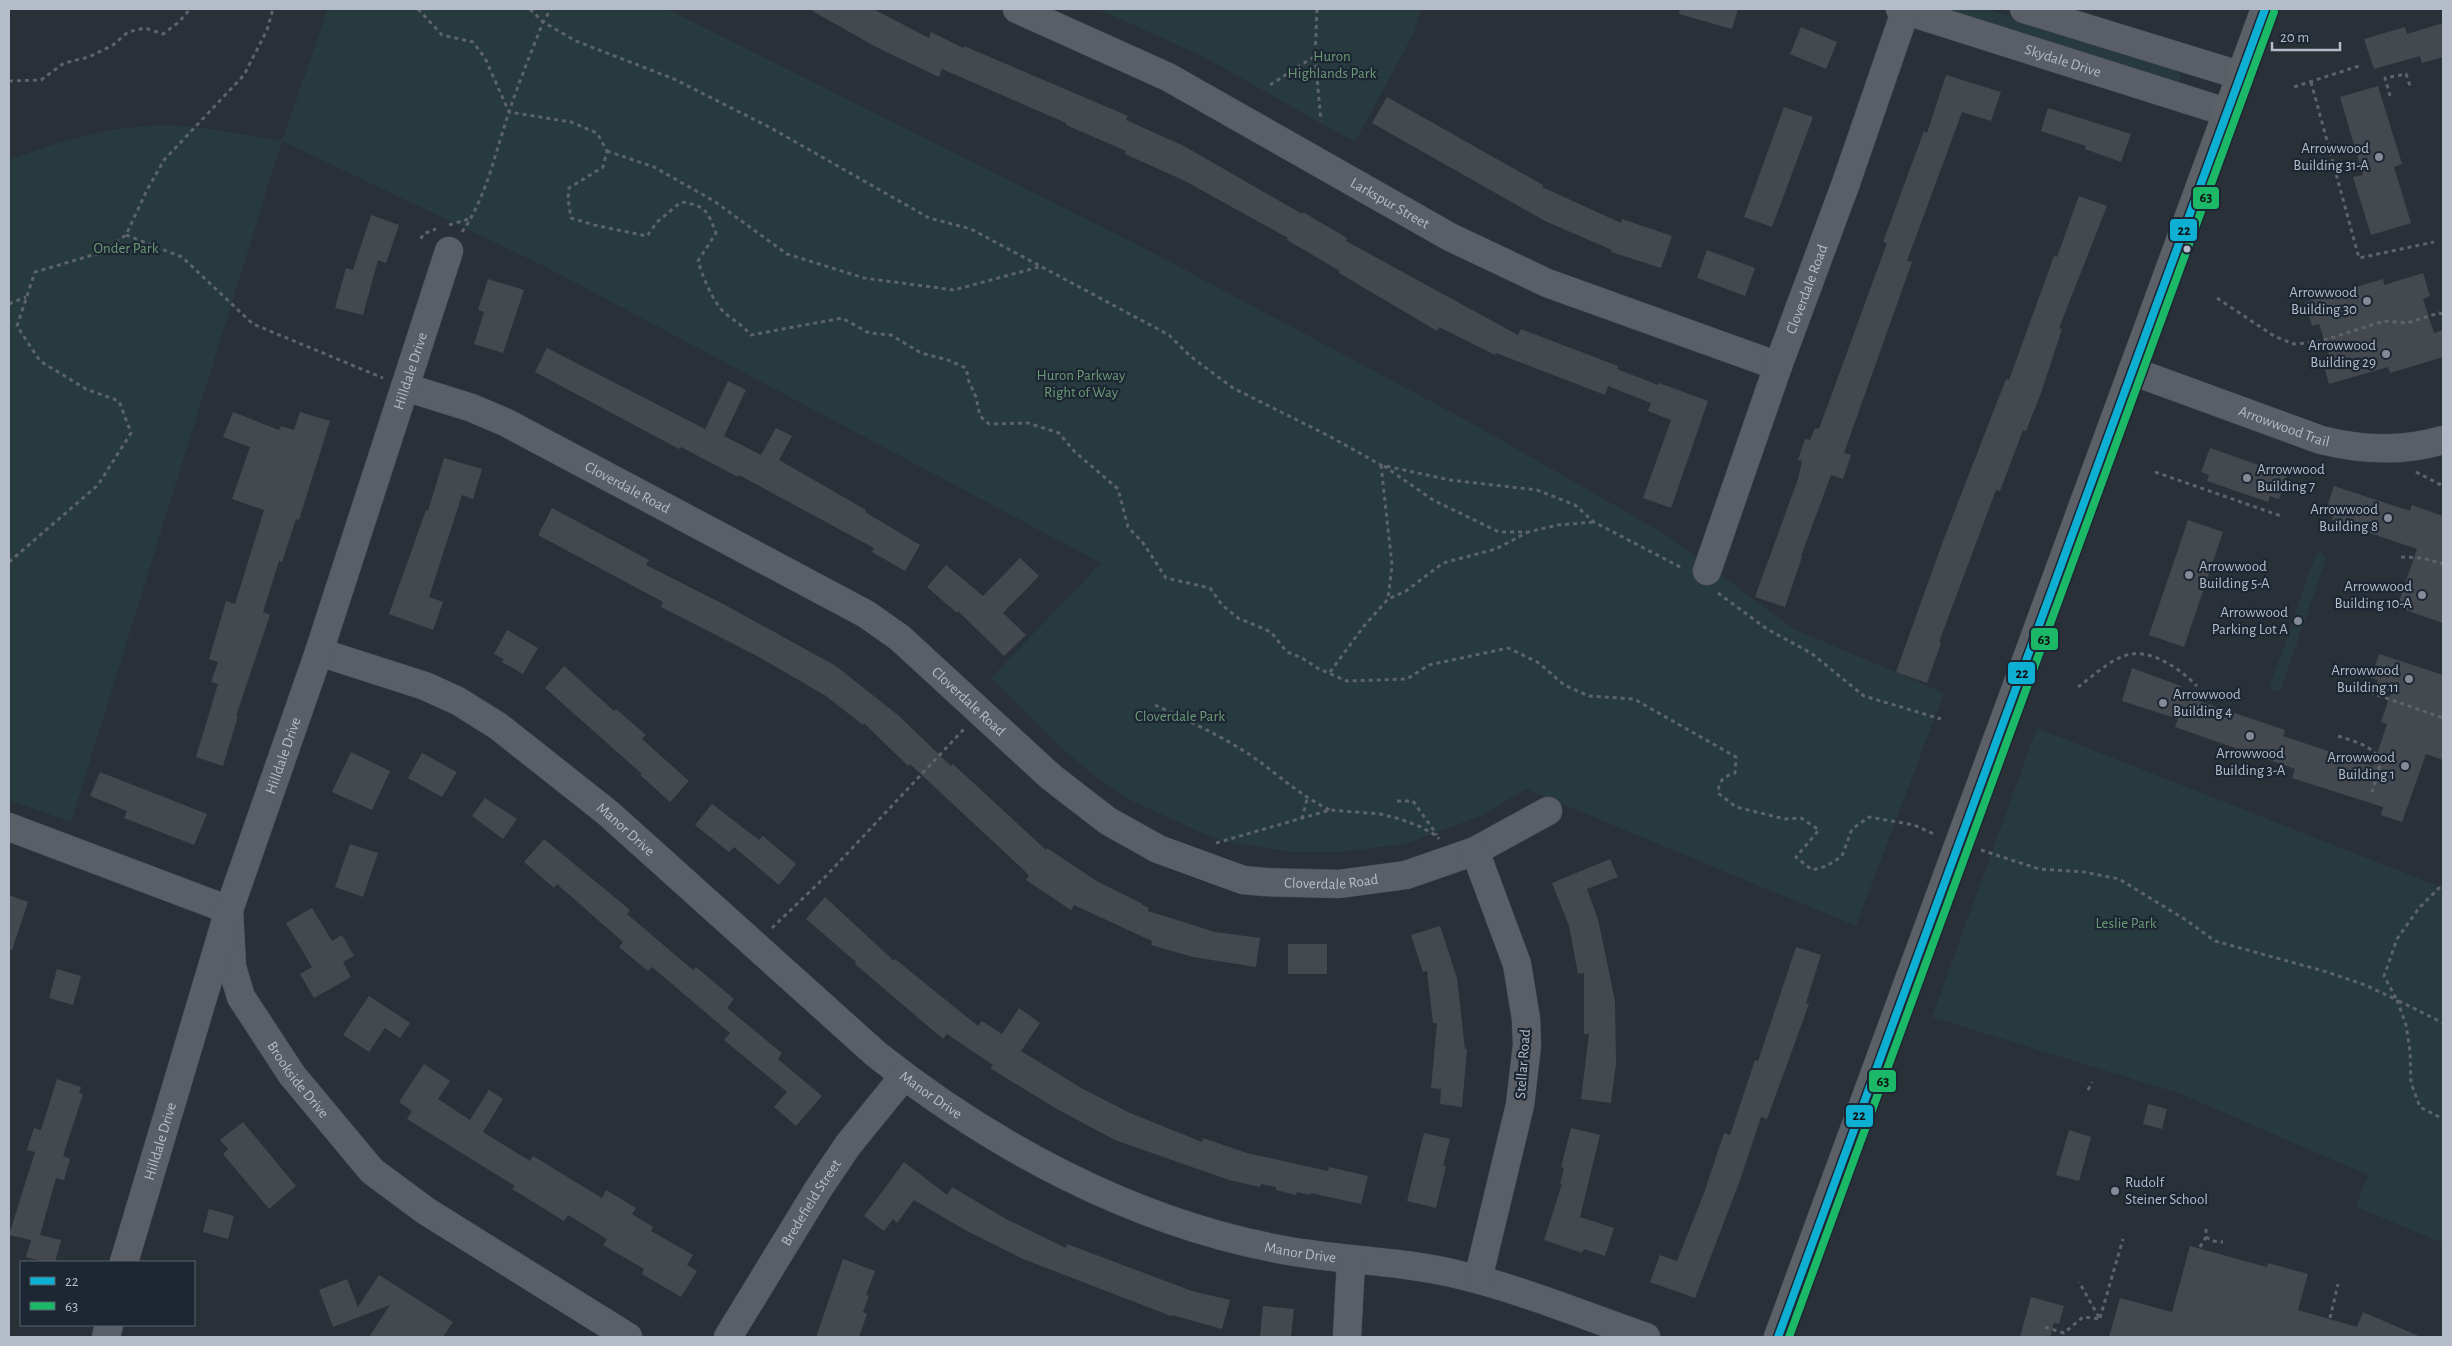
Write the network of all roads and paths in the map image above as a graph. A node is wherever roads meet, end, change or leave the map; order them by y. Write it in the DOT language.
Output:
graph roads {
  1 [pos="190,9"];
  2 [pos="273,9"];
  3 [pos="418,9"];
  4 [pos="530,9"];
  5 [pos="551,9"];
  6 [pos="1017,9"];
  7 [pos="1317,9"];
  8 [pos="1904,9"];
  9 [pos="2024,9"];
  10 [pos="2265,9"];
  11 [pos="543,22"];
  12 [pos="1315,56"];
  13 [pos="2362,65"];
  14 [pos="2239,75"];
  15 [pos="9,81"];
  16 [pos="2311,82"];
  17 [pos="1270,85"];
  18 [pos="2294,87"];
  19 [pos="2411,89"];
  20 [pos="2390,96"];
  21 [pos="509,112"];
  22 [pos="2226,112"];
  23 [pos="1321,121"];
  24 [pos="607,151"];
  25 [pos="126,235"];
  26 [pos="2434,242"];
  27 [pos="449,251"];
  28 [pos="1040,267"];
  29 [pos="27,296"];
  30 [pos="2217,298"];
  31 [pos="9,304"];
  32 [pos="2443,308"];
  33 [pos="2438,313"];
  34 [pos="2443,314"];
  35 [pos="1778,366"];
  36 [pos="2132,371"];
  37 [pos="405,387"];
  38 [pos="2443,440"];
  39 [pos="1381,465"];
  40 [pos="2409,468"];
  41 [pos="2155,472"];
  42 [pos="2443,486"];
  43 [pos="2281,516"];
  44 [pos="1594,522"];
  45 [pos="1528,532"];
  46 [pos="2401,557"];
  47 [pos="9,562"];
  48 [pos="2443,564"];
  49 [pos="1701,576"];
  50 [pos="1388,599"];
  51 [pos="319,652"];
  52 [pos="1330,672"];
  53 [pos="2197,686"];
  54 [pos="2078,687"];
  55 [pos="2355,687"];
  56 [pos="1155,705"];
  57 [pos="2443,718"];
  58 [pos="1941,719"];
  59 [pos="968,725"];
  60 [pos="2338,736"];
  61 [pos="2372,792"];
  62 [pos="1307,799"];
  63 [pos="1397,801"];
  64 [pos="1330,810"];
  65 [pos="1548,811"];
  66 [pos="1302,819"];
  67 [pos="9,827"];
  68 [pos="1437,836"];
  69 [pos="1959,840"];
  70 [pos="1210,844"];
  71 [pos="1441,844"];
  72 [pos="1475,851"];
  73 [pos="2440,887"];
  74 [pos="229,910"];
  75 [pos="754,946"];
  76 [pos="2397,1000"];
  77 [pos="2443,1023"];
  78 [pos="904,1076"];
  79 [pos="2092,1082"];
  80 [pos="2088,1090"];
  81 [pos="2443,1119"];
  82 [pos="2206,1226"];
  83 [pos="2206,1237"];
  84 [pos="2123,1239"];
  85 [pos="2223,1242"];
  86 [pos="2200,1247"];
  87 [pos="124,1261"];
  88 [pos="1351,1261"];
  89 [pos="1478,1279"];
  90 [pos="2079,1282"];
  91 [pos="2338,1284"];
  92 [pos="2330,1318"];
  93 [pos="2100,1319"];
  94 [pos="2045,1327"];
  95 [pos="628,1337"];
  96 [pos="728,1337"];
  97 [pos="1347,1337"];
  98 [pos="1646,1337"];
  99 [pos="1778,1337"];
  1 -- 15 [label="path"];
  2 -- 25 [label="path"];
  3 -- 21 [label="path"];
  4 -- 11 [label="path"];
  5 -- 11 [label="path"];
  6 -- 35 [label="street, Larkspur Street"];
  7 -- 12 [label="path"];
  8 -- 22 [label="street, Skydale Drive"];
  8 -- 35 [label="street, Cloverdale Road"];
  9 -- 14 [label="street"];
  10 -- 14 [label="main road"];
  11 -- 21 [label="path"];
  11 -- 28 [label="path"];
  12 -- 17 [label="path"];
  12 -- 23 [label="path"];
  13 -- 16 [label="path"];
  14 -- 22 [label="main road"];
  16 -- 18 [label="path"];
  16 -- 26 [label="path"];
  19 -- 20 [label="path"];
  21 -- 24 [label="path"];
  21 -- 27 [label="path"];
  22 -- 36 [label="main road"];
  24 -- 28 [label="path"];
  24 -- 52 [label="path"];
  25 -- 29 [label="path"];
  25 -- 37 [label="path"];
  27 -- 37 [label="street, Hilldale Drive"];
  28 -- 39 [label="path"];
  29 -- 31 [label="path"];
  29 -- 47 [label="path"];
  30 -- 33 [label="path"];
  32 -- 33 [label="path"];
  33 -- 34 [label="path"];
  35 -- 49 [label="street, Cloverdale Road"];
  36 -- 38 [label="street, Arrowwood Trail"];
  36 -- 69 [label="main road"];
  37 -- 51 [label="street, Hilldale Drive"];
  37 -- 72 [label="street, Cloverdale Road"];
  39 -- 44 [label="path"];
  39 -- 45 [label="path"];
  39 -- 50 [label="path"];
  40 -- 42 [label="path"];
  41 -- 43 [label="path"];
  44 -- 45 [label="path"];
  44 -- 49 [label="path"];
  45 -- 50 [label="path"];
  46 -- 48 [label="path"];
  49 -- 58 [label="path"];
  50 -- 52 [label="path"];
  51 -- 74 [label="street, Hilldale Drive"];
  51 -- 75 [label="street, Manor Drive"];
  52 -- 69 [label="path"];
  53 -- 54 [label="path"];
  55 -- 57 [label="path"];
  56 -- 62 [label="path"];
  59 -- 75 [label="path"];
  60 -- 61 [label="path"];
  62 -- 64 [label="path"];
  62 -- 66 [label="path"];
  63 -- 68 [label="path"];
  64 -- 66 [label="path"];
  64 -- 68 [label="path"];
  65 -- 72 [label="street, Cloverdale Road"];
  66 -- 70 [label="path"];
  67 -- 74 [label="street"];
  68 -- 71 [label="path"];
  69 -- 76 [label="path"];
  69 -- 99 [label="main road"];
  72 -- 89 [label="street, Stellar Road"];
  73 -- 76 [label="path"];
  74 -- 87 [label="street, Hilldale Drive"];
  74 -- 95 [label="street, Brookside Drive"];
  75 -- 78 [label="street, Manor Drive"];
  76 -- 77 [label="path"];
  76 -- 81 [label="path"];
  78 -- 88 [label="street, Manor Drive"];
  78 -- 96 [label="street, Bredefield Street"];
  79 -- 80 [label="path"];
  82 -- 83 [label="path"];
  83 -- 85 [label="path"];
  83 -- 86 [label="path"];
  84 -- 93 [label="path"];
  88 -- 89 [label="street, Manor Drive"];
  88 -- 97 [label="street"];
  89 -- 98 [label="street, Manor Drive"];
  90 -- 93 [label="path"];
  91 -- 92 [label="path"];
  93 -- 94 [label="path"];
}
